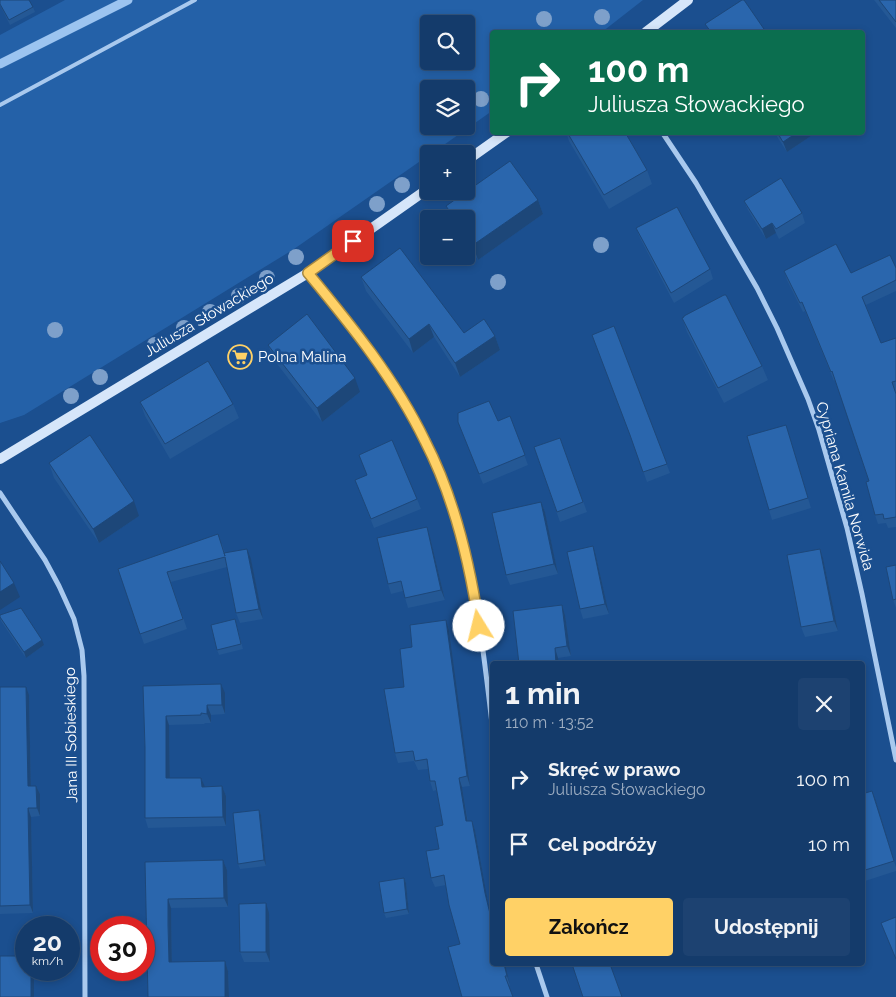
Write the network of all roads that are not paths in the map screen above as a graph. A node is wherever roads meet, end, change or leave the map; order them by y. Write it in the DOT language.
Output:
graph roads {
  1 [pos="195,0"];
  2 [pos="688,0"];
  3 [pos="649,30"];
  4 [pos="0,104"];
  5 [pos="503,135"];
  6 [pos="664,135"];
  7 [pos="475,155"];
  8 [pos="420,194"];
  9 [pos="308,273"];
  10 [pos="0,460"];
  11 [pos="0,493"];
  12 [pos="490,709"];
  13 [pos="896,760"];
  14 [pos="537,966"];
  15 [pos="85,997"];
  16 [pos="547,997"];
  1 -- 4 [label="lane"];
  2 -- 3 [label="main road"];
  5 -- 7 [label="main road"];
  6 -- 13 [label="street, Cypriana Kamila Norwida"];
  8 -- 9 [label="main road, Juliusza Słowackiego"];
  9 -- 10 [label="main road, Juliusza Słowackiego"];
  9 -- 12 [label="street"];
  11 -- 15 [label="street, Jana III Sobieskiego"];
  14 -- 16 [label="street"];
}
